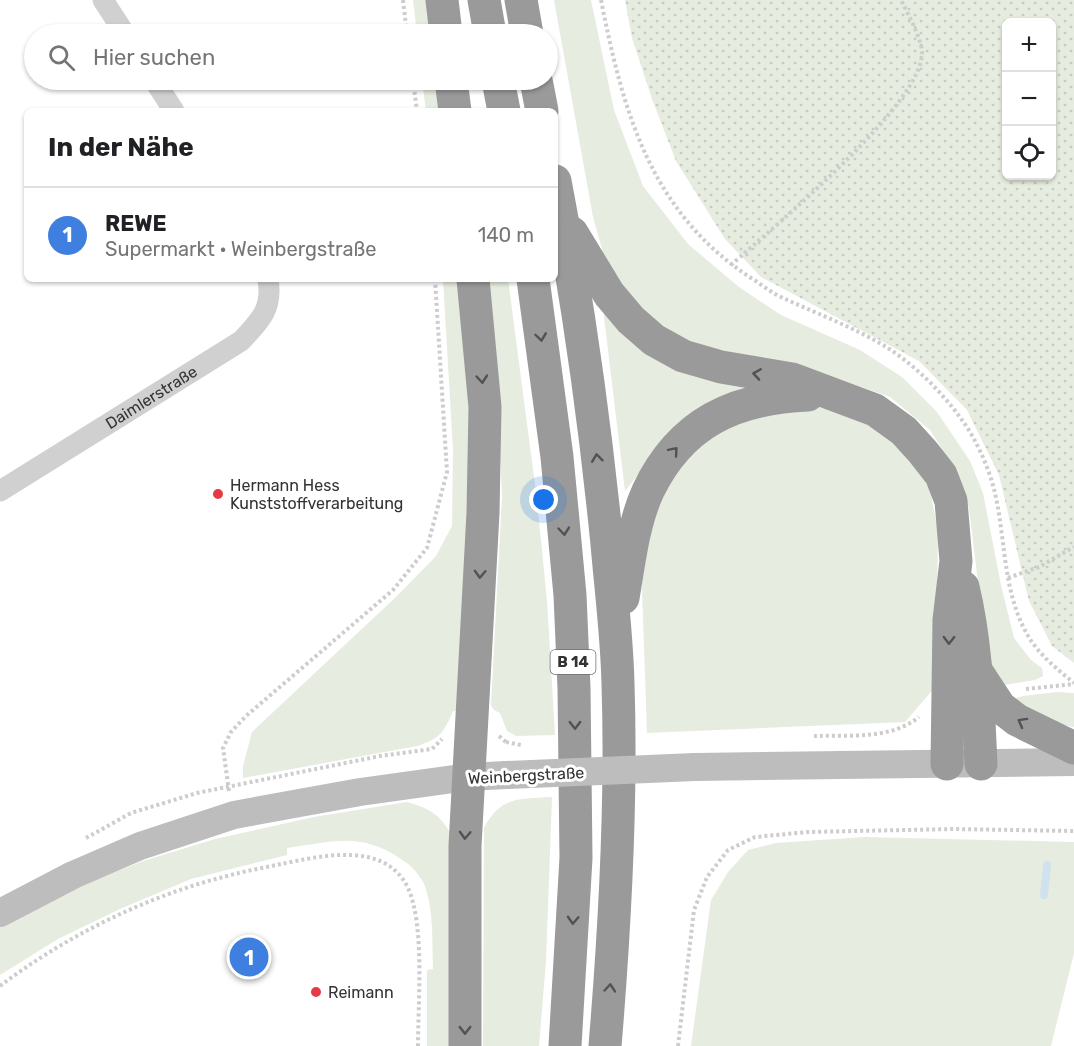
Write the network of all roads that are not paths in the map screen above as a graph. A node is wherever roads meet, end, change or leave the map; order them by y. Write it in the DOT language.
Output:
graph roads {
  1 [pos="103,0"];
  2 [pos="442,0"];
  3 [pos="484,0"];
  4 [pos="521,0"];
  5 [pos="119,24"];
  6 [pos="445,24"];
  7 [pos="488,24"];
  8 [pos="526,24"];
  9 [pos="160,90"];
  10 [pos="452,90"];
  11 [pos="500,90"];
  12 [pos="538,90"];
  13 [pos="172,108"];
  14 [pos="455,108"];
  15 [pos="503,108"];
  16 [pos="541,108"];
  17 [pos="558,197"];
  18 [pos="561,213"];
  19 [pos="268,282"];
  20 [pos="473,282"];
  21 [pos="533,282"];
  22 [pos="834,394"];
  23 [pos="0,491"];
  24 [pos="956,561"];
  25 [pos="616,641"];
  26 [pos="976,671"];
  27 [pos="1074,748"];
  28 [pos="1074,762"];
  29 [pos="947,764"];
  30 [pos="981,764"];
  31 [pos="468,777"];
  32 [pos="0,913"];
  33 [pos="465,1046"];
  34 [pos="565,1046"];
  35 [pos="605,1046"];
  1 -- 5 [label="street"];
  2 -- 6 [label="highway"];
  3 -- 7 [label="highway"];
  4 -- 8 [label="highway"];
  9 -- 13 [label="street"];
  10 -- 14 [label="highway"];
  11 -- 15 [label="highway"];
  12 -- 16 [label="highway"];
  17 -- 18 [label="highway, B 14"];
  22 -- 18 [label="highway, one-way"];
  25 -- 18 [label="highway, B 14, one-way"];
  19 -- 23 [label="street, Daimlerstraße"];
  20 -- 31 [label="highway, one-way"];
  21 -- 34 [label="highway, B 14, one-way"];
  22 -- 24 [label="highway"];
  25 -- 22 [label="highway, one-way"];
  24 -- 26 [label="highway"];
  24 -- 29 [label="highway, one-way"];
  35 -- 25 [label="highway, B 14, one-way"];
  27 -- 26 [label="highway, one-way"];
  26 -- 30 [label="highway"];
  28 -- 30 [label="main road, Weinbergstraße"];
  29 -- 30 [label="main road, Weinbergstraße"];
  29 -- 31 [label="main road, Weinbergstraße, bridge"];
  31 -- 32 [label="main road, Weinbergstraße"];
  31 -- 33 [label="highway, one-way"];
}
